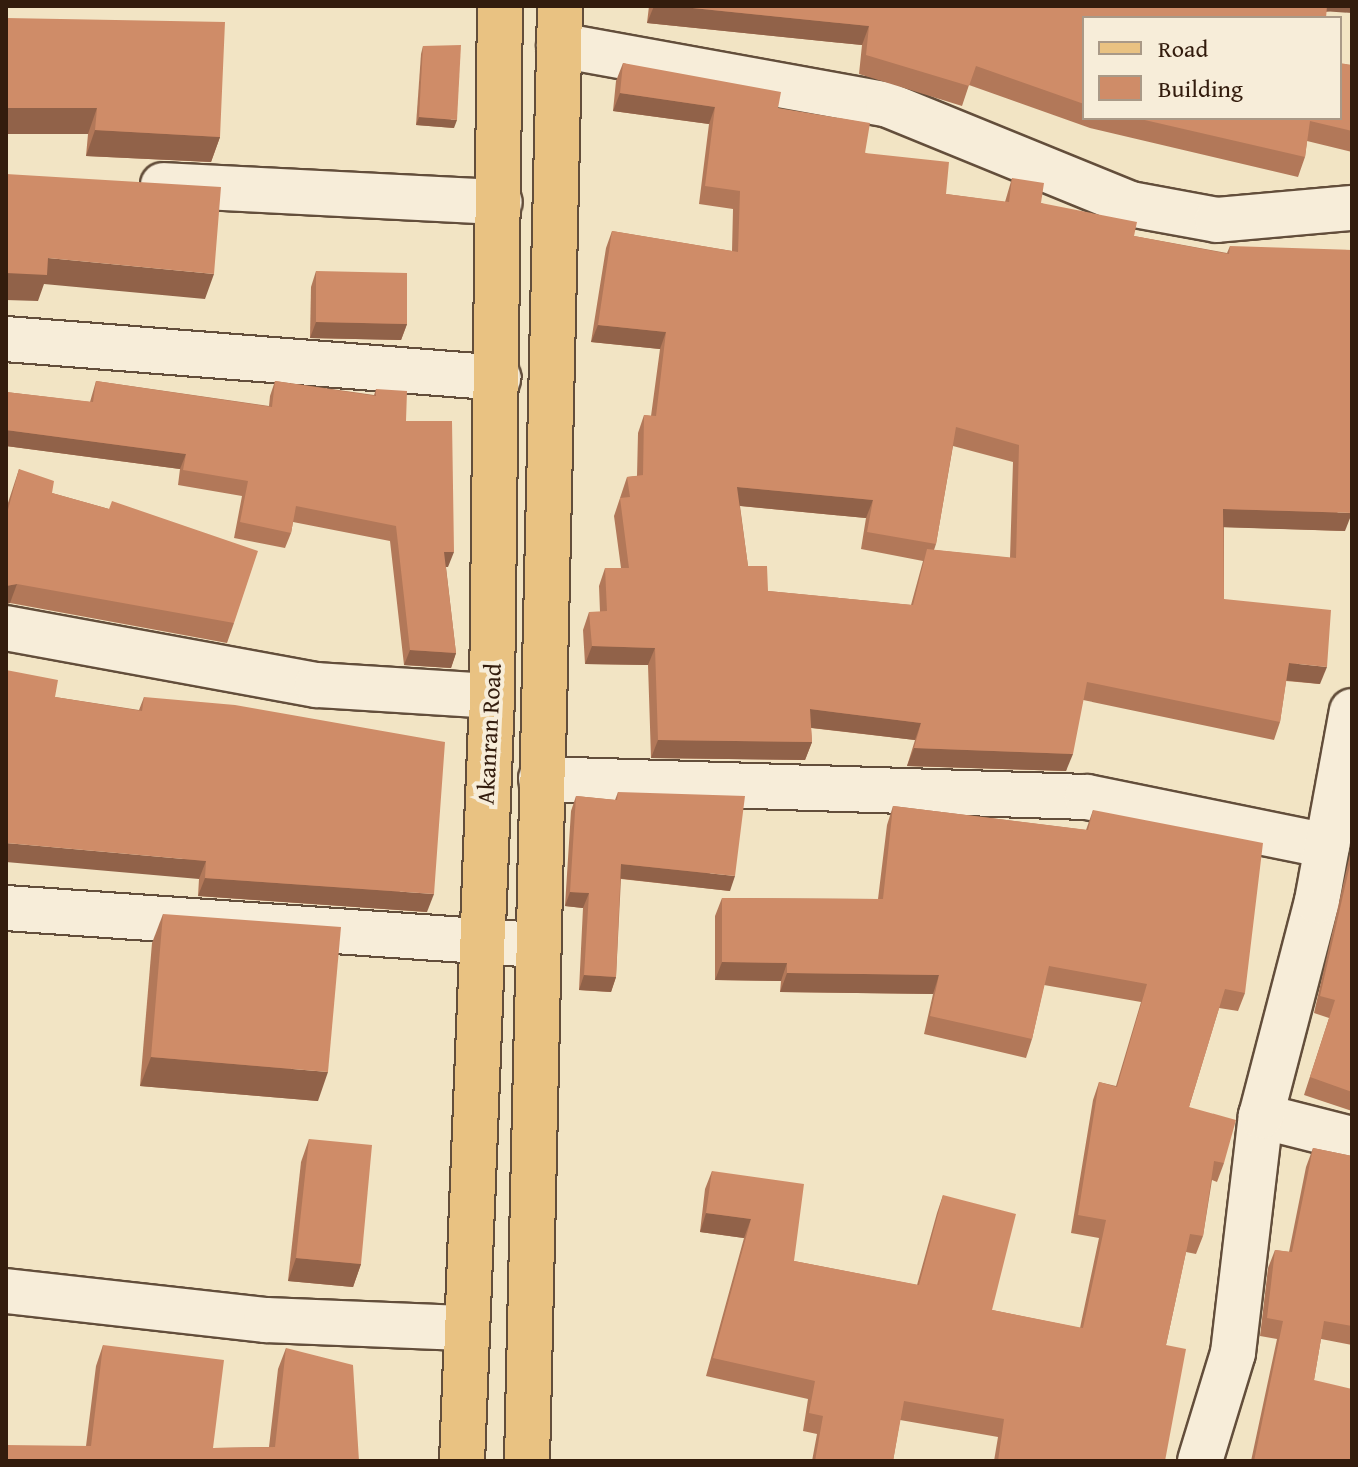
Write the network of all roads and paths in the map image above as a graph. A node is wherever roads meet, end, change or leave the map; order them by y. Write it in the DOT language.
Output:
graph roads {
  1 [pos="500,6"];
  2 [pos="559,26"];
  3 [pos="118,182"];
  4 [pos="500,202"];
  5 [pos="1352,208"];
  6 [pos="6,339"];
  7 [pos="498,378"];
  8 [pos="6,628"];
  9 [pos="492,696"];
  10 [pos="1352,711"];
  11 [pos="541,779"];
  12 [pos="1327,846"];
  13 [pos="6,908"];
  14 [pos="480,941"];
  15 [pos="537,945"];
  16 [pos="1261,1116"];
  17 [pos="1352,1139"];
  18 [pos="6,1291"];
  19 [pos="463,1328"];
  20 [pos="462,1461"];
  21 [pos="527,1461"];
  22 [pos="1200,1461"];
  1 -- 4 [label="main road, Akanran Road"];
  2 -- 5 [label="street"];
  2 -- 11 [label="main road"];
  3 -- 4 [label="street"];
  4 -- 7 [label="main road, Akanran Road"];
  6 -- 7 [label="street"];
  7 -- 9 [label="main road, Akanran Road"];
  8 -- 9 [label="street"];
  9 -- 14 [label="main road, Akanran Road"];
  10 -- 12 [label="street"];
  11 -- 12 [label="street"];
  11 -- 15 [label="main road"];
  12 -- 16 [label="street"];
  13 -- 14 [label="street"];
  14 -- 15 [label="street"];
  14 -- 19 [label="main road, Akanran Road"];
  15 -- 21 [label="main road"];
  16 -- 17 [label="street"];
  16 -- 22 [label="street"];
  18 -- 19 [label="street"];
  19 -- 20 [label="main road, Akanran Road"];
}
